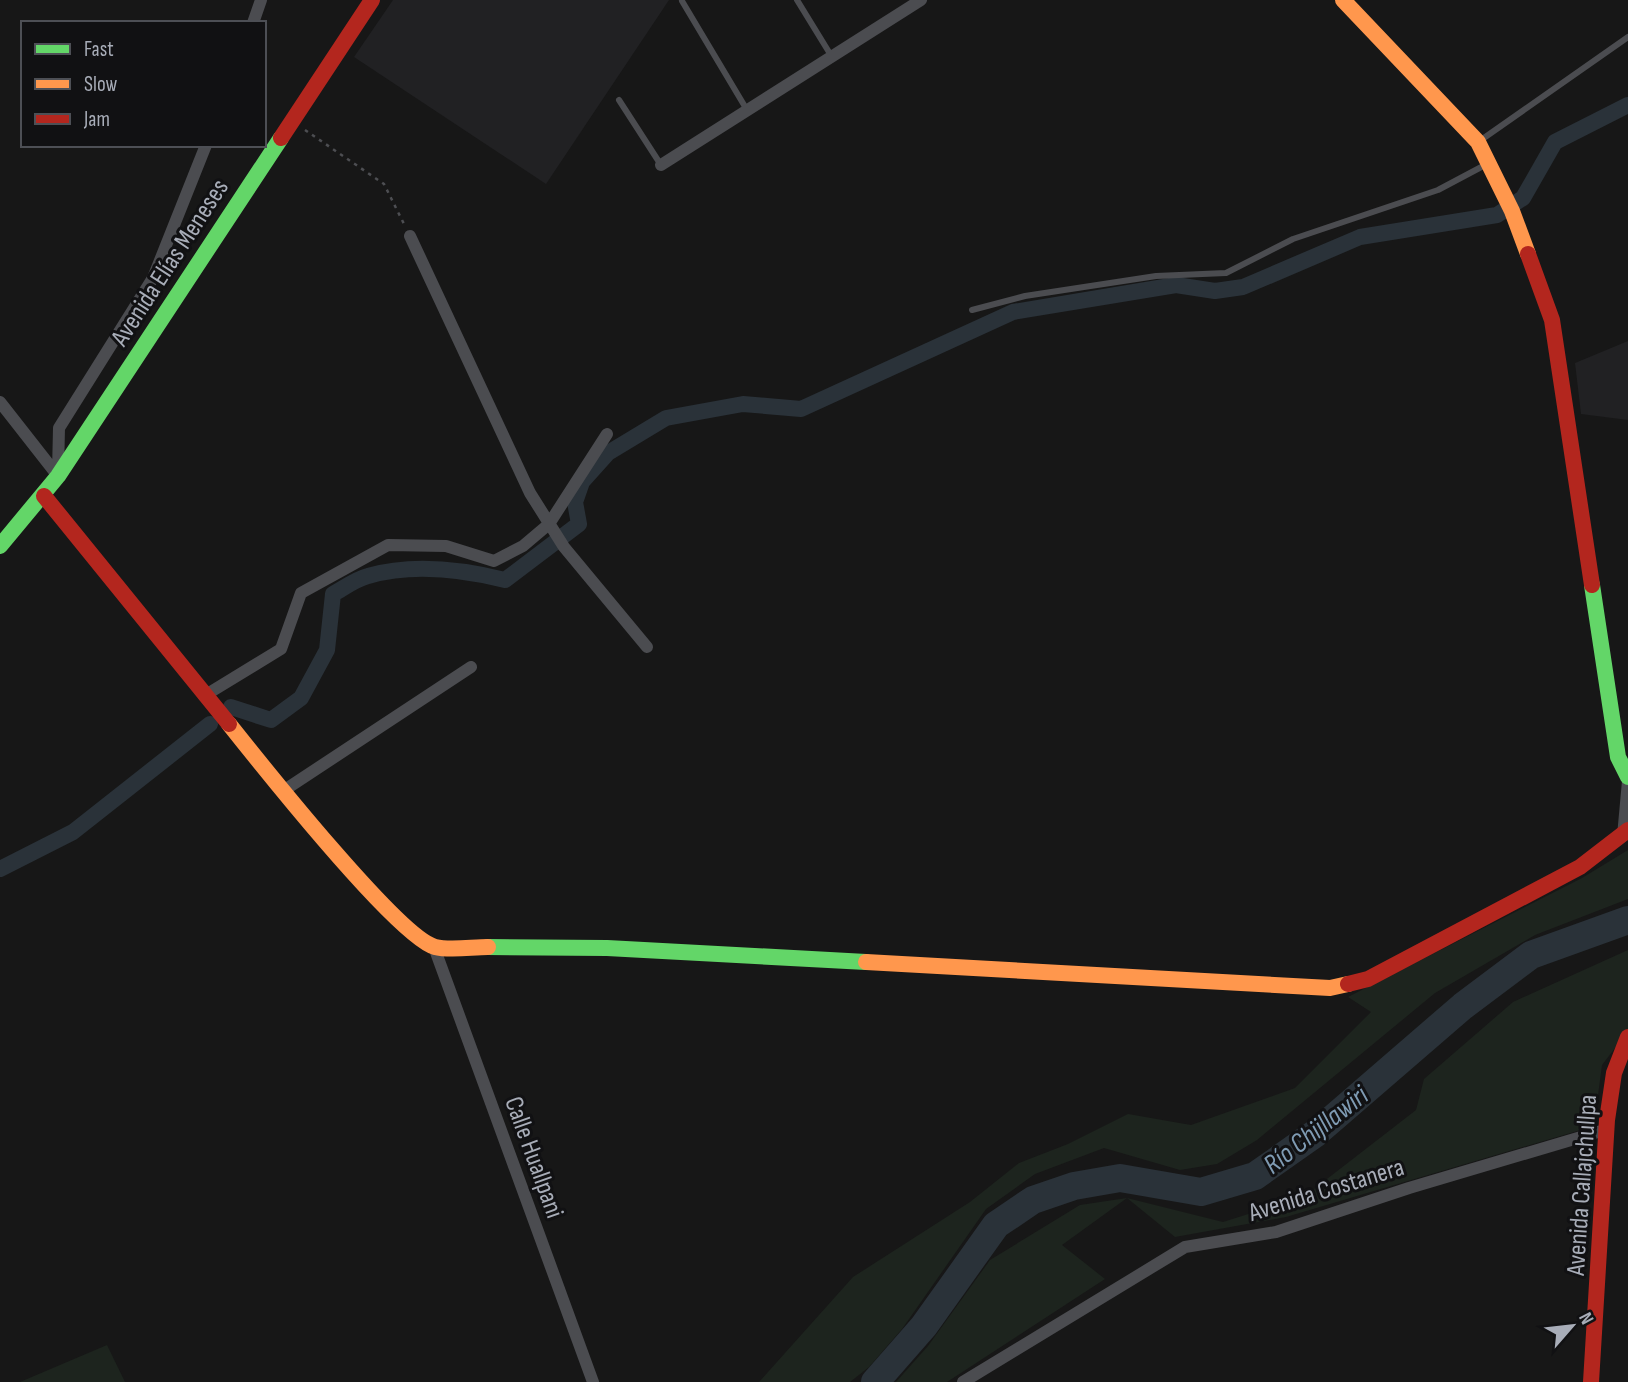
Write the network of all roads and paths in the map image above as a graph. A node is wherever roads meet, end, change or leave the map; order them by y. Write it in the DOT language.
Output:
graph roads {
  1 [pos="261,0"];
  2 [pos="372,0"];
  3 [pos="797,0"];
  4 [pos="921,0"];
  5 [pos="682,1"];
  6 [pos="1350,2"];
  7 [pos="254,21"];
  8 [pos="1628,37"];
  9 [pos="832,57"];
  10 [pos="619,100"];
  11 [pos="747,110"];
  12 [pos="292,121"];
  13 [pos="1478,142"];
  14 [pos="205,147"];
  15 [pos="661,165"];
  16 [pos="1492,170"];
  17 [pos="410,236"];
  18 [pos="972,310"];
  19 [pos="0,402"];
  20 [pos="607,434"];
  21 [pos="58,476"];
  22 [pos="44,496"];
  23 [pos="552,528"];
  24 [pos="0,546"];
  25 [pos="647,647"];
  26 [pos="471,667"];
  27 [pos="205,696"];
  28 [pos="1628,779"];
  29 [pos="283,791"];
  30 [pos="1625,833"];
  31 [pos="434,947"];
  32 [pos="1628,1037"];
  33 [pos="1608,1129"];
  34 [pos="593,1382"];
  35 [pos="962,1382"];
  36 [pos="1591,1382"];
  1 -- 7 [label="street"];
  2 -- 12 [label="street, Avenida Elías Meneses"];
  3 -- 9 [label="lane"];
  4 -- 9 [label="street"];
  5 -- 11 [label="lane"];
  6 -- 13 [label="street"];
  8 -- 13 [label="lane"];
  9 -- 11 [label="street"];
  10 -- 15 [label="lane"];
  11 -- 15 [label="street"];
  12 -- 17 [label="path"];
  12 -- 21 [label="street, Avenida Elías Meneses"];
  13 -- 16 [label="street"];
  14 -- 21 [label="street"];
  16 -- 18 [label="lane"];
  16 -- 28 [label="street"];
  17 -- 23 [label="street"];
  19 -- 21 [label="street"];
  20 -- 23 [label="street"];
  21 -- 22 [label="street, Avenida Elías Meneses"];
  22 -- 24 [label="street, Avenida Elías Meneses"];
  22 -- 27 [label="street"];
  23 -- 25 [label="street"];
  23 -- 27 [label="street"];
  26 -- 29 [label="street"];
  27 -- 29 [label="street"];
  28 -- 30 [label="street"];
  29 -- 31 [label="street"];
  30 -- 31 [label="street"];
  31 -- 34 [label="street, Calle Huallpani"];
  32 -- 33 [label="street, Avenida Callajchullpa"];
  33 -- 35 [label="street, Avenida Costanera"];
  33 -- 36 [label="street, Avenida Callajchullpa"];
}
